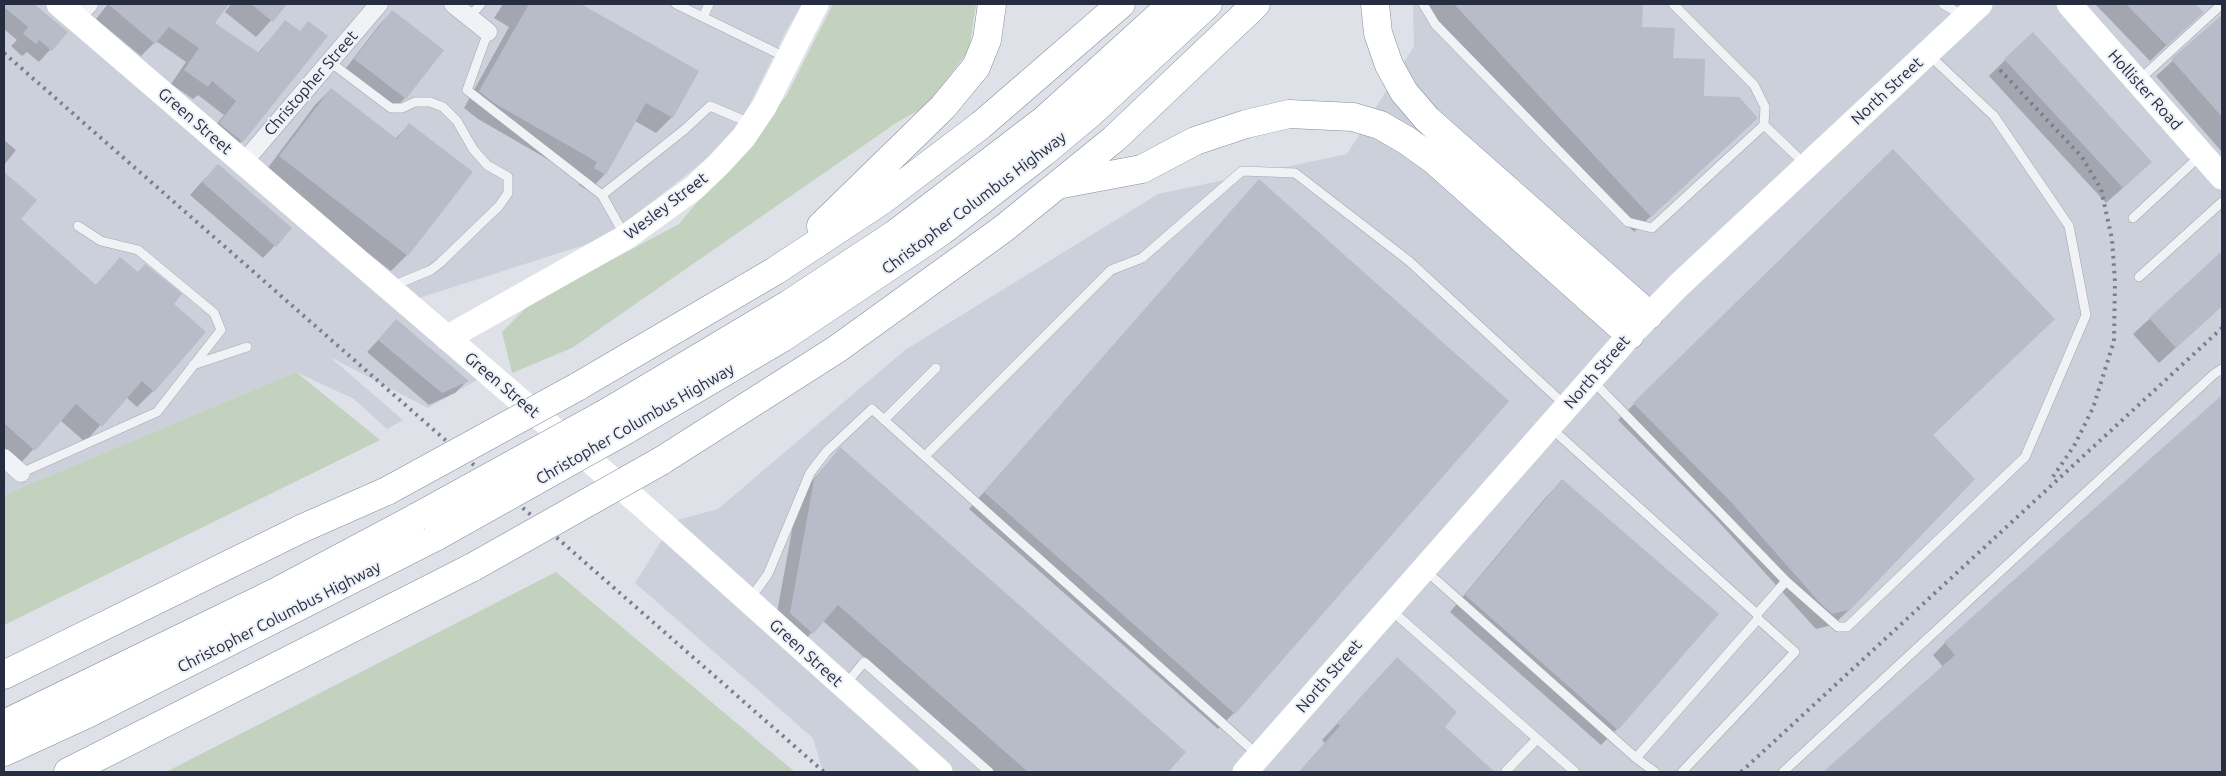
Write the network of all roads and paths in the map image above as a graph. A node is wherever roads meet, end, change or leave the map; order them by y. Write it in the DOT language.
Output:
graph roads {
  1 [pos="379,4"];
  2 [pos="453,4"];
  3 [pos="676,4"];
  4 [pos="709,4"];
  5 [pos="816,4"];
  6 [pos="992,4"];
  7 [pos="1121,4"];
  8 [pos="1172,4"];
  9 [pos="1208,4"];
  10 [pos="1256,4"];
  11 [pos="1375,4"];
  12 [pos="1422,4"];
  13 [pos="1673,4"];
  14 [pos="1943,4"];
  15 [pos="2069,4"];
  16 [pos="2222,4"];
  17 [pos="75,9"];
  18 [pos="475,10"];
  19 [pos="1973,11"];
  20 [pos="703,17"];
  21 [pos="488,32"];
  22 [pos="1928,53"];
  23 [pos="789,60"];
  24 [pos="330,62"];
  25 [pos="2138,82"];
  26 [pos="752,124"];
  27 [pos="1764,125"];
  28 [pos="2202,154"];
  29 [pos="243,163"];
  30 [pos="1806,166"];
  31 [pos="2222,177"];
  32 [pos="1060,184"];
  33 [pos="602,195"];
  34 [pos="2222,202"];
  35 [pos="2133,218"];
  36 [pos="78,226"];
  37 [pos="626,237"];
  38 [pos="775,271"];
  39 [pos="2140,278"];
  40 [pos="388,288"];
  41 [pos="1649,315"];
  42 [pos="1630,335"];
  43 [pos="447,338"];
  44 [pos="247,347"];
  45 [pos="193,365"];
  46 [pos="936,368"];
  47 [pos="2222,369"];
  48 [pos="1591,379"];
  49 [pos="1566,407"];
  50 [pos="884,420"];
  51 [pos="616,422"];
  52 [pos="1549,426"];
  53 [pos="925,456"];
  54 [pos="4,458"];
  55 [pos="21,473"];
  56 [pos="1424,569"];
  57 [pos="1786,581"];
  58 [pos="748,602"];
  59 [pos="1389,608"];
  60 [pos="1757,616"];
  61 [pos="42,656"];
  62 [pos="4,663"];
  63 [pos="4,675"];
  64 [pos="844,687"];
  65 [pos="4,724"];
  66 [pos="1537,739"];
  67 [pos="126,745"];
  68 [pos="4,752"];
  69 [pos="1636,758"];
  70 [pos="1252,764"];
  71 [pos="68,772"];
  72 [pos="87,772"];
  73 [pos="940,772"];
  74 [pos="989,772"];
  75 [pos="1506,772"];
  76 [pos="1575,772"];
  77 [pos="1654,772"];
  78 [pos="1682,772"];
  79 [pos="1783,772"];
  1 -- 24 [label="street, Christopher Street"];
  2 -- 18 [label="street"];
  3 -- 20 [label="lane"];
  4 -- 20 [label="lane"];
  5 -- 23 [label="street, Wesley Street"];
  6 -- 38 [label="highway"];
  7 -- 38 [label="highway"];
  8 -- 51 [label="highway, Christopher Columbus Highway"];
  9 -- 51 [label="highway, Christopher Columbus Highway"];
  10 -- 32 [label="highway"];
  11 -- 41 [label="highway"];
  12 -- 27 [label="lane"];
  13 -- 27 [label="lane"];
  14 -- 19 [label="lane"];
  15 -- 25 [label="street, Hollister Road"];
  16 -- 25 [label="lane"];
  17 -- 29 [label="street, Green Street"];
  18 -- 21 [label="street"];
  19 -- 22 [label="street, North Street"];
  20 -- 23 [label="lane"];
  21 -- 33 [label="lane"];
  22 -- 30 [label="street, North Street"];
  22 -- 57 [label="lane"];
  23 -- 26 [label="street, Wesley Street"];
  24 -- 29 [label="street, Christopher Street"];
  24 -- 40 [label="lane"];
  25 -- 28 [label="street, Hollister Road"];
  26 -- 33 [label="lane"];
  26 -- 37 [label="street, Wesley Street"];
  27 -- 30 [label="lane"];
  28 -- 31 [label="street, Hollister Road"];
  28 -- 35 [label="lane"];
  29 -- 40 [label="street, Green Street"];
  30 -- 41 [label="street, North Street"];
  32 -- 42 [label="highway"];
  32 -- 67 [label="highway, bridge"];
  33 -- 37 [label="lane"];
  34 -- 39 [label="lane"];
  36 -- 45 [label="lane"];
  37 -- 43 [label="street, Wesley Street"];
  38 -- 61 [label="highway, bridge"];
  40 -- 43 [label="street, Green Street"];
  41 -- 42 [label="street, North Street"];
  42 -- 48 [label="street, North Street"];
  43 -- 58 [label="street, Green Street"];
  44 -- 45 [label="lane"];
  45 -- 55 [label="lane"];
  46 -- 50 [label="lane"];
  47 -- 79 [label="lane"];
  48 -- 49 [label="street, North Street"];
  48 -- 57 [label="lane"];
  49 -- 52 [label="street, North Street"];
  49 -- 53 [label="lane"];
  50 -- 53 [label="lane"];
  50 -- 58 [label="lane"];
  51 -- 65 [label="highway, Christopher Columbus Highway, bridge"];
  51 -- 68 [label="highway, Christopher Columbus Highway, bridge"];
  52 -- 56 [label="street, North Street"];
  52 -- 60 [label="lane"];
  53 -- 70 [label="lane"];
  54 -- 55 [label="street"];
  56 -- 59 [label="street, North Street"];
  56 -- 69 [label="lane"];
  57 -- 60 [label="lane"];
  58 -- 64 [label="street, Green Street"];
  59 -- 66 [label="lane"];
  59 -- 70 [label="street, North Street"];
  60 -- 69 [label="lane"];
  60 -- 78 [label="lane"];
  61 -- 62 [label="highway"];
  61 -- 63 [label="highway"];
  64 -- 73 [label="street, Green Street"];
  64 -- 74 [label="lane"];
  66 -- 75 [label="lane"];
  66 -- 76 [label="lane"];
  67 -- 71 [label="highway"];
  67 -- 72 [label="highway"];
  69 -- 77 [label="lane"];
}
